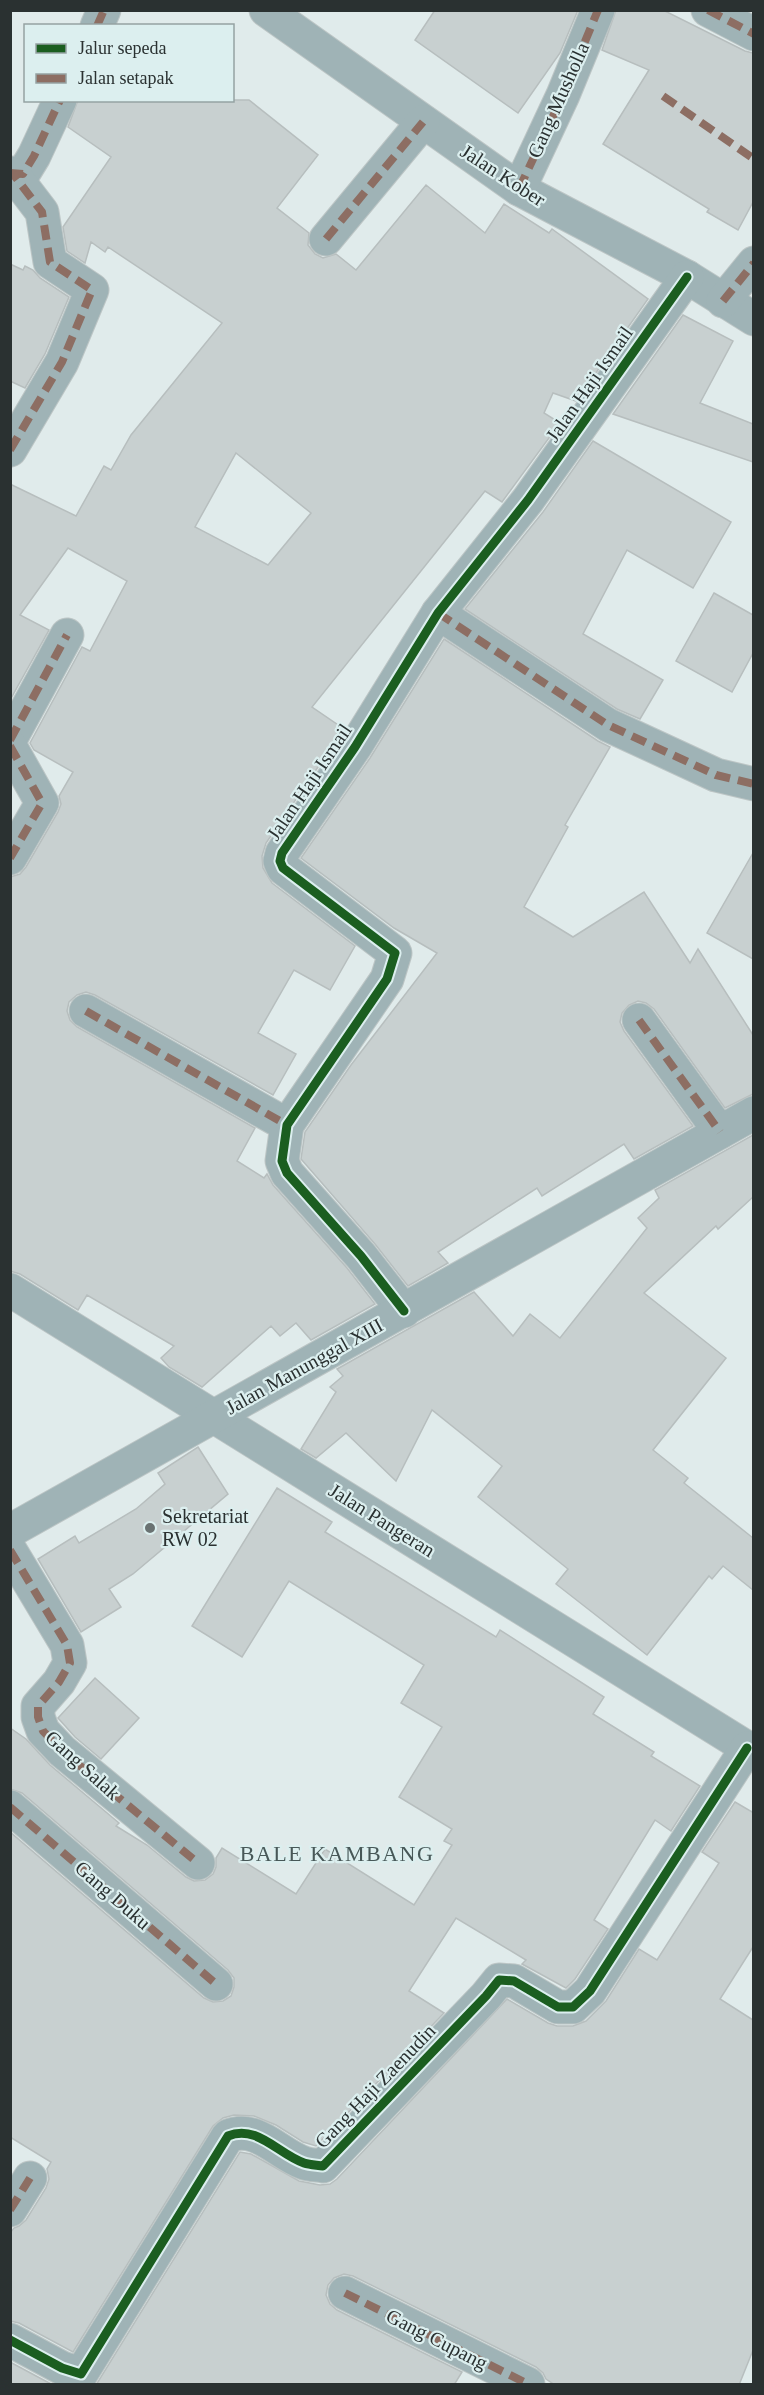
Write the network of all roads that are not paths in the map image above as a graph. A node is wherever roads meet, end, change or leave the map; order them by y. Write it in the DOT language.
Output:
graph roads {
  1 [pos="104,10"];
  2 [pos="266,10"];
  3 [pos="597,10"];
  4 [pos="708,10"];
  5 [pos="98,24"];
  6 [pos="753,34"];
  7 [pos="59,102"];
  8 [pos="423,122"];
  9 [pos="12,173"];
  10 [pos="519,189"];
  11 [pos="326,239"];
  12 [pos="753,263"];
  13 [pos="687,278"];
  14 [pos="723,301"];
  15 [pos="753,319"];
  16 [pos="10,450"];
  17 [pos="438,613"];
  18 [pos="67,635"];
  19 [pos="10,741"];
  20 [pos="10,746"];
  21 [pos="753,784"];
  22 [pos="10,858"];
  23 [pos="86,1011"];
  24 [pos="639,1020"];
  25 [pos="753,1113"];
  26 [pos="287,1125"];
  27 [pos="720,1132"];
  28 [pos="10,1290"];
  29 [pos="404,1311"];
  30 [pos="214,1415"];
  31 [pos="10,1531"];
  32 [pos="10,1550"];
  33 [pos="750,1750"];
  34 [pos="10,1807"];
  35 [pos="198,1863"];
  36 [pos="216,1984"];
  37 [pos="30,2178"];
  38 [pos="10,2210"];
  39 [pos="345,2293"];
  40 [pos="10,2340"];
  41 [pos="77,2379"];
  42 [pos="528,2385"];
  1 -- 5 [label="street"];
  2 -- 8 [label="street, Jalan Kober"];
  3 -- 10 [label="street, Gang Musholla"];
  4 -- 6 [label="street"];
  7 -- 9 [label="street"];
  8 -- 10 [label="street, Jalan Kober"];
  8 -- 11 [label="street"];
  9 -- 16 [label="street"];
  10 -- 13 [label="street, Jalan Kober"];
  12 -- 14 [label="street"];
  13 -- 14 [label="street, Jalan Kober"];
  13 -- 17 [label="street, Jalan Haji Ismail"];
  14 -- 15 [label="street, Jalan Kober"];
  17 -- 21 [label="street"];
  17 -- 26 [label="street, Jalan Haji Ismail"];
  18 -- 19 [label="street"];
  20 -- 22 [label="street"];
  23 -- 26 [label="street"];
  24 -- 27 [label="street"];
  25 -- 27 [label="street, Jalan Manunggal XIII"];
  26 -- 29 [label="street, Jalan Haji Ismail"];
  27 -- 29 [label="street, Jalan Manunggal XIII"];
  28 -- 30 [label="street, Jalan Pangeran"];
  29 -- 30 [label="street, Jalan Manunggal XIII"];
  30 -- 31 [label="street, Jalan Manunggal XIII"];
  30 -- 33 [label="street, Jalan Pangeran"];
  32 -- 35 [label="street, Gang Salak"];
  33 -- 41 [label="street, Gang Haji Zaenudin"];
  34 -- 36 [label="street, Gang Duku"];
  37 -- 38 [label="street"];
  39 -- 42 [label="street, Gang Cupang"];
  40 -- 41 [label="street, Gang Haji Zaenudin"];
}
